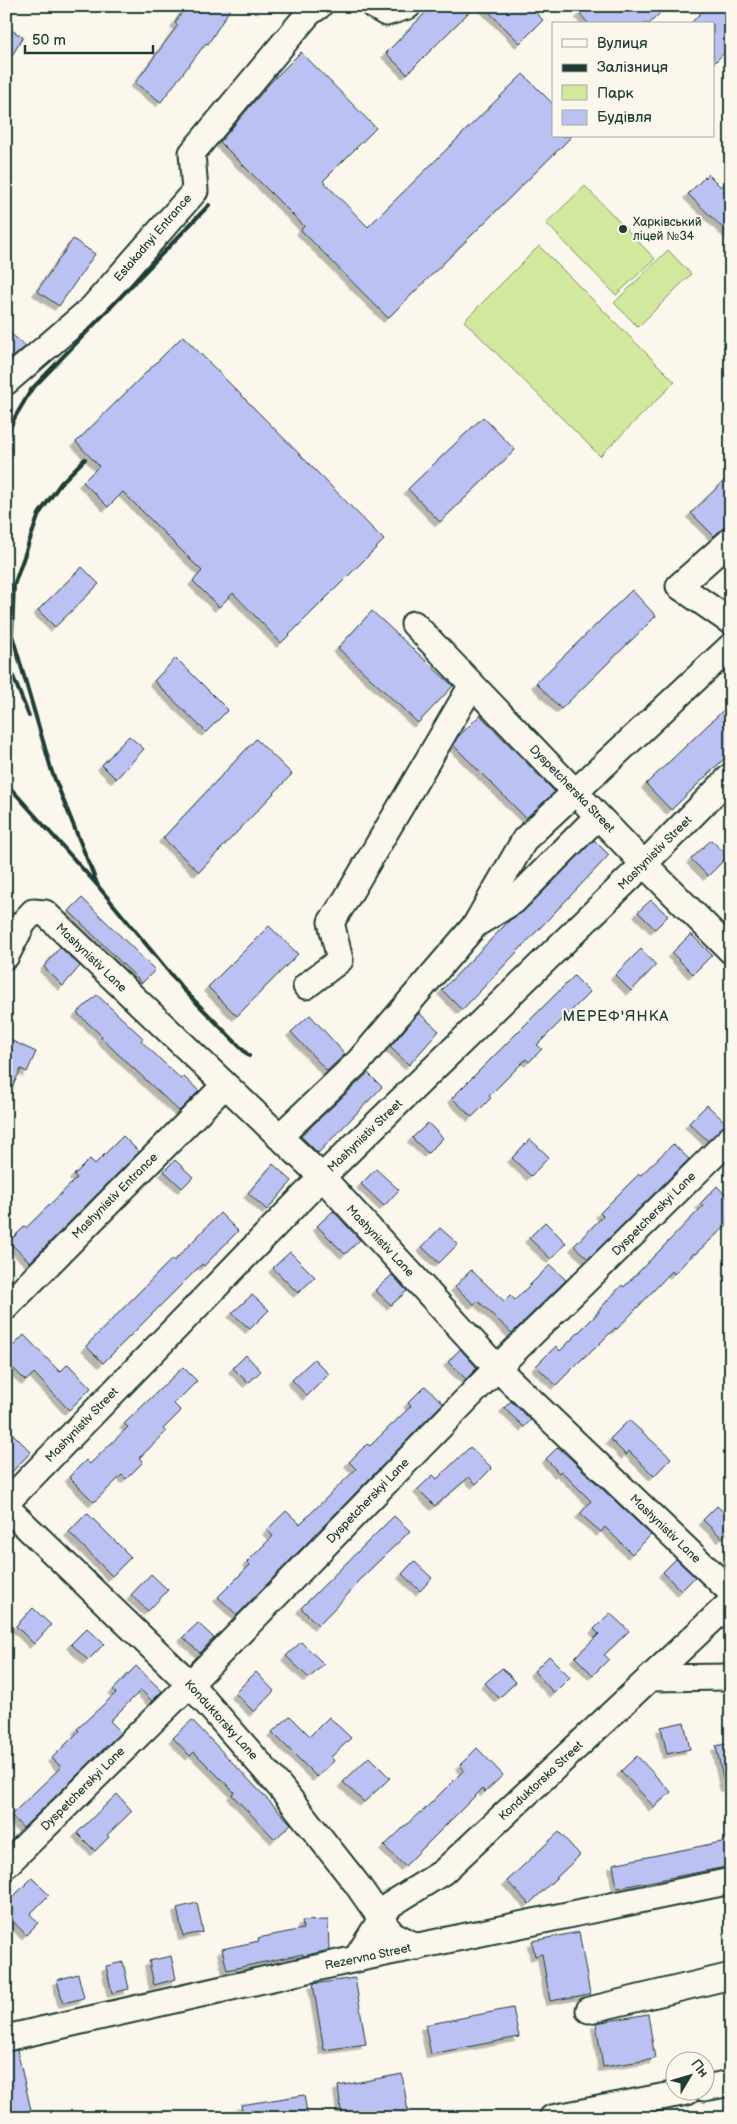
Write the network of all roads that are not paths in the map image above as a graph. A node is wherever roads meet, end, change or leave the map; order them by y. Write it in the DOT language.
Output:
graph roads {
  1 [pos="319,6"];
  2 [pos="374,6"];
  3 [pos="408,6"];
  4 [pos="6,382"];
  5 [pos="731,540"];
  6 [pos="731,622"];
  7 [pos="414,624"];
  8 [pos="731,646"];
  9 [pos="472,685"];
  10 [pos="731,776"];
  11 [pos="575,792"];
  12 [pos="598,816"];
  13 [pos="644,864"];
  14 [pos="476,924"];
  15 [pos="731,951"];
  16 [pos="6,956"];
  17 [pos="306,986"];
  18 [pos="224,1086"];
  19 [pos="279,1137"];
  20 [pos="731,1138"];
  21 [pos="322,1178"];
  22 [pos="6,1307"];
  23 [pos="497,1368"];
  24 [pos="6,1502"];
  25 [pos="6,1507"];
  26 [pos="731,1592"];
  27 [pos="731,1602"];
  28 [pos="731,1676"];
  29 [pos="650,1678"];
  30 [pos="190,1684"];
  31 [pos="6,1865"];
  32 [pos="731,1881"];
  33 [pos="381,1919"];
  34 [pos="417,1947"];
  35 [pos="356,1959"];
  36 [pos="731,1976"];
  37 [pos="589,2010"];
  38 [pos="6,2038"];
  39 [pos="731,2083"];
  40 [pos="714,2086"];
  41 [pos="664,2096"];
  42 [pos="552,2118"];
  1 -- 4 [label="street, Estakadnyi Entrance"];
  2 -- 3 [label="street"];
  5 -- 6 [label="street"];
  7 -- 9 [label="street, Dyspetcherska Street"];
  8 -- 11 [label="street"];
  9 -- 11 [label="street, Dyspetcherska Street"];
  9 -- 17 [label="street"];
  10 -- 13 [label="street, Mashynistiv Street"];
  11 -- 12 [label="street, Dyspetcherska Street"];
  11 -- 14 [label="street"];
  12 -- 13 [label="street, Dyspetcherska Street"];
  12 -- 14 [label="street"];
  13 -- 15 [label="street, Dyspetcherska Street"];
  13 -- 21 [label="street, Mashynistiv Street"];
  14 -- 19 [label="street"];
  16 -- 18 [label="street, Mashynistiv Lane"];
  18 -- 19 [label="street, Mashynistiv Lane"];
  18 -- 22 [label="street, Mashynistiv Entrance"];
  19 -- 21 [label="street, Mashynistiv Lane"];
  20 -- 23 [label="street, Dyspetcherskyi Lane"];
  21 -- 23 [label="street, Mashynistiv Lane"];
  21 -- 24 [label="street, Mashynistiv Street"];
  23 -- 26 [label="street, Mashynistiv Lane"];
  23 -- 30 [label="street, Dyspetcherskyi Lane"];
  25 -- 30 [label="street, Konduktorsky Lane"];
  27 -- 29 [label="street, Konduktorska Street"];
  28 -- 29 [label="street"];
  29 -- 33 [label="street, Konduktorska Street"];
  30 -- 31 [label="street, Dyspetcherskyi Lane"];
  30 -- 33 [label="street, Konduktorsky Lane"];
  32 -- 34 [label="street, Rezervna Street"];
  33 -- 34 [label="street, Konduktorsky Lane"];
  33 -- 35 [label="street, Konduktorska Street"];
  34 -- 35 [label="street, Rezervna Street"];
  35 -- 38 [label="street, Rezervna Street"];
  36 -- 37 [label="street"];
  39 -- 40 [label="street"];
  41 -- 42 [label="street"];
}
